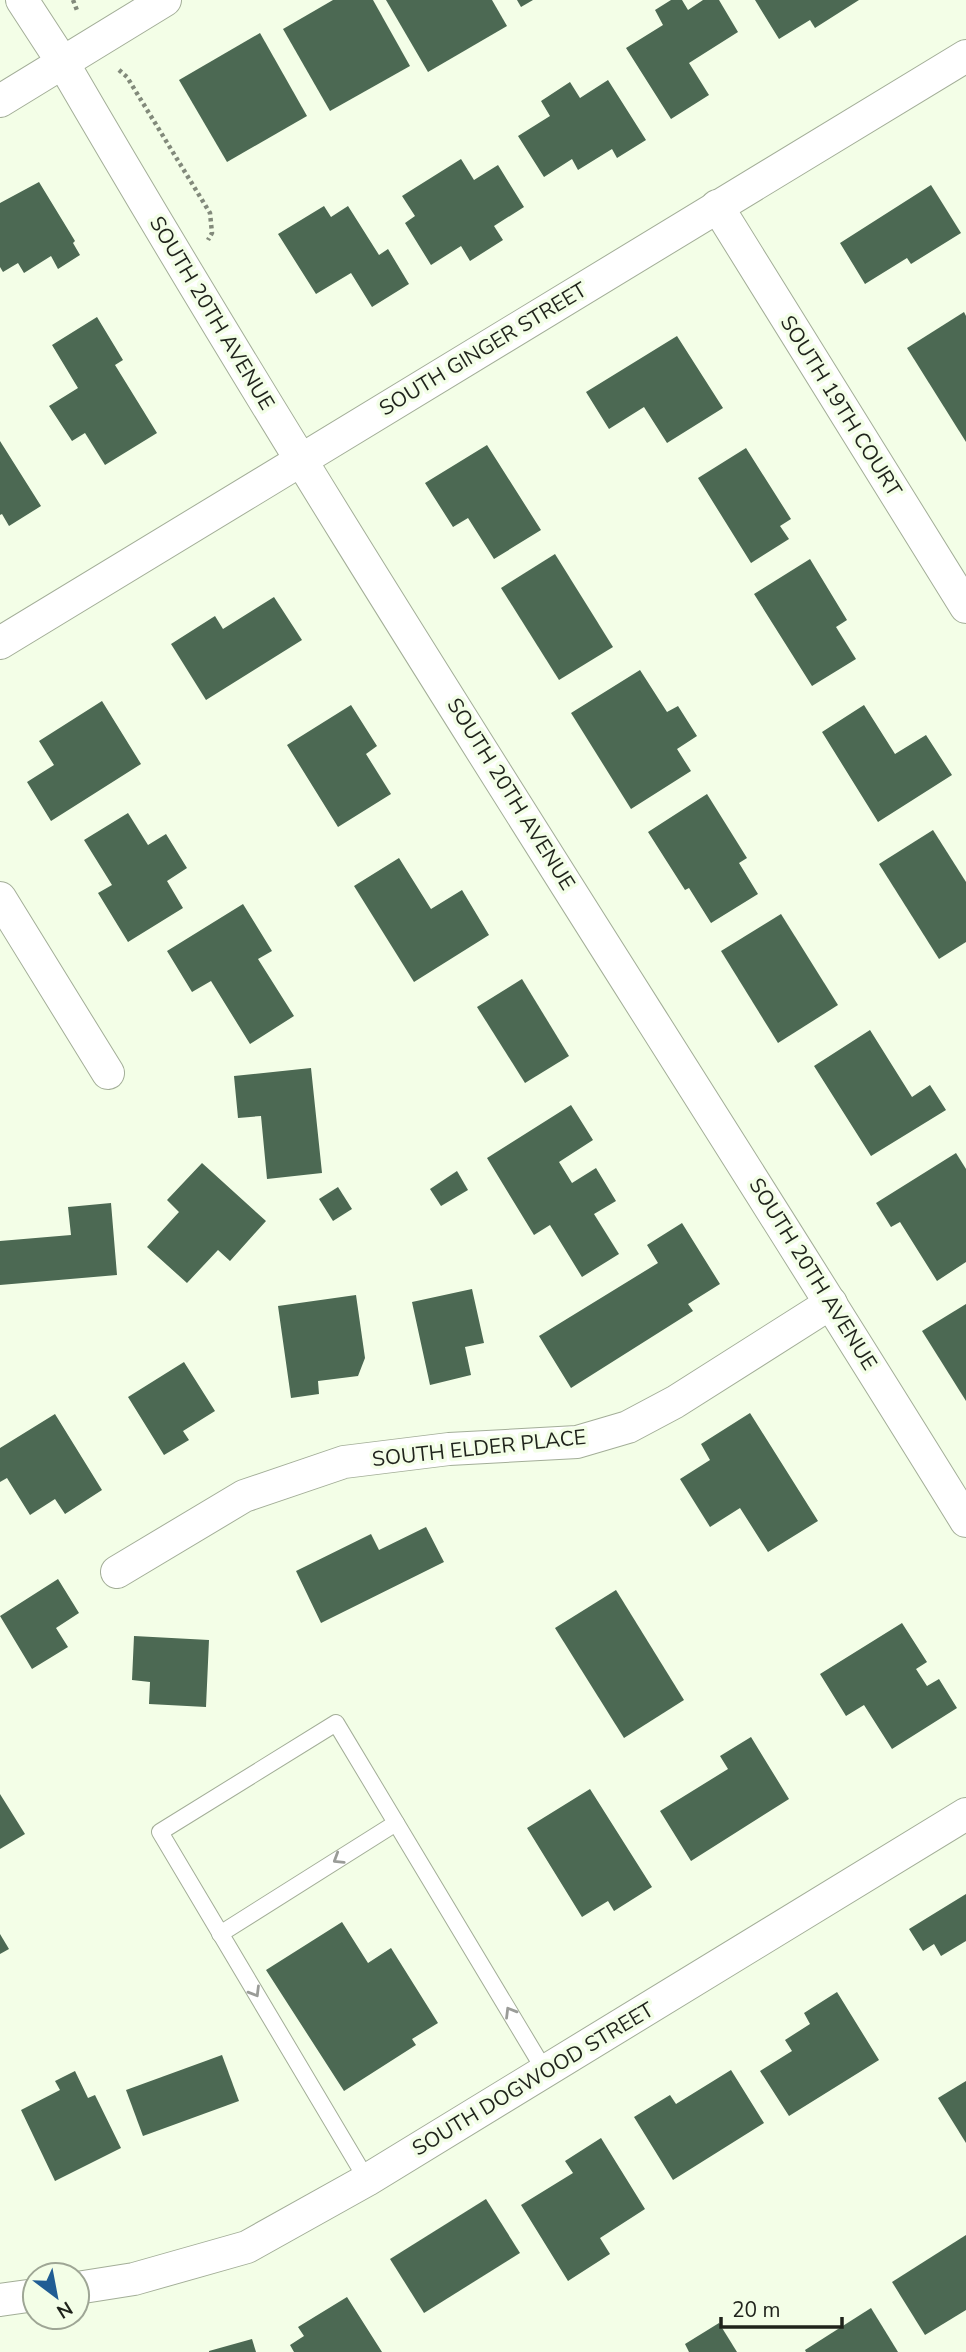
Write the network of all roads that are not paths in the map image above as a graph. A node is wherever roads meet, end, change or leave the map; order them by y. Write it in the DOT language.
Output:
graph roads {
  1 [pos="22,0"];
  2 [pos="165,0"];
  3 [pos="966,56"];
  4 [pos="63,63"];
  5 [pos="0,101"];
  6 [pos="716,206"];
  7 [pos="300,460"];
  8 [pos="966,607"];
  9 [pos="0,643"];
  10 [pos="0,898"];
  11 [pos="108,1073"];
  12 [pos="831,1303"];
  13 [pos="966,1521"];
  14 [pos="117,1572"];
  15 [pos="966,1814"];
  16 [pos="396,1823"];
  17 [pos="220,1934"];
  18 [pos="545,2071"];
  19 [pos="367,2180"];
  20 [pos="91,2286"];
  21 [pos="21,2297"];
  22 [pos="0,2300"];
  1 -- 4 [label="street, SOUTH 20TH AVENUE"];
  2 -- 4 [label="street"];
  3 -- 6 [label="street, SOUTH GINGER STREET"];
  4 -- 5 [label="street"];
  4 -- 7 [label="street, SOUTH 20TH AVENUE"];
  6 -- 7 [label="street, SOUTH GINGER STREET"];
  6 -- 8 [label="street, SOUTH 19TH COURT"];
  7 -- 9 [label="street, SOUTH GINGER STREET"];
  7 -- 12 [label="street, SOUTH 20TH AVENUE"];
  10 -- 11 [label="street"];
  12 -- 13 [label="street, SOUTH 20TH AVENUE"];
  12 -- 14 [label="street, SOUTH ELDER PLACE"];
  15 -- 18 [label="street, SOUTH DOGWOOD STREET"];
  16 -- 17 [label="lane, one-way"];
  16 -- 17 [label="lane"];
  18 -- 16 [label="lane, one-way"];
  17 -- 19 [label="lane, one-way"];
  18 -- 19 [label="street, SOUTH DOGWOOD STREET"];
  19 -- 20 [label="street, SOUTH DOGWOOD STREET"];
  21 -- 22 [label="street"];
}
